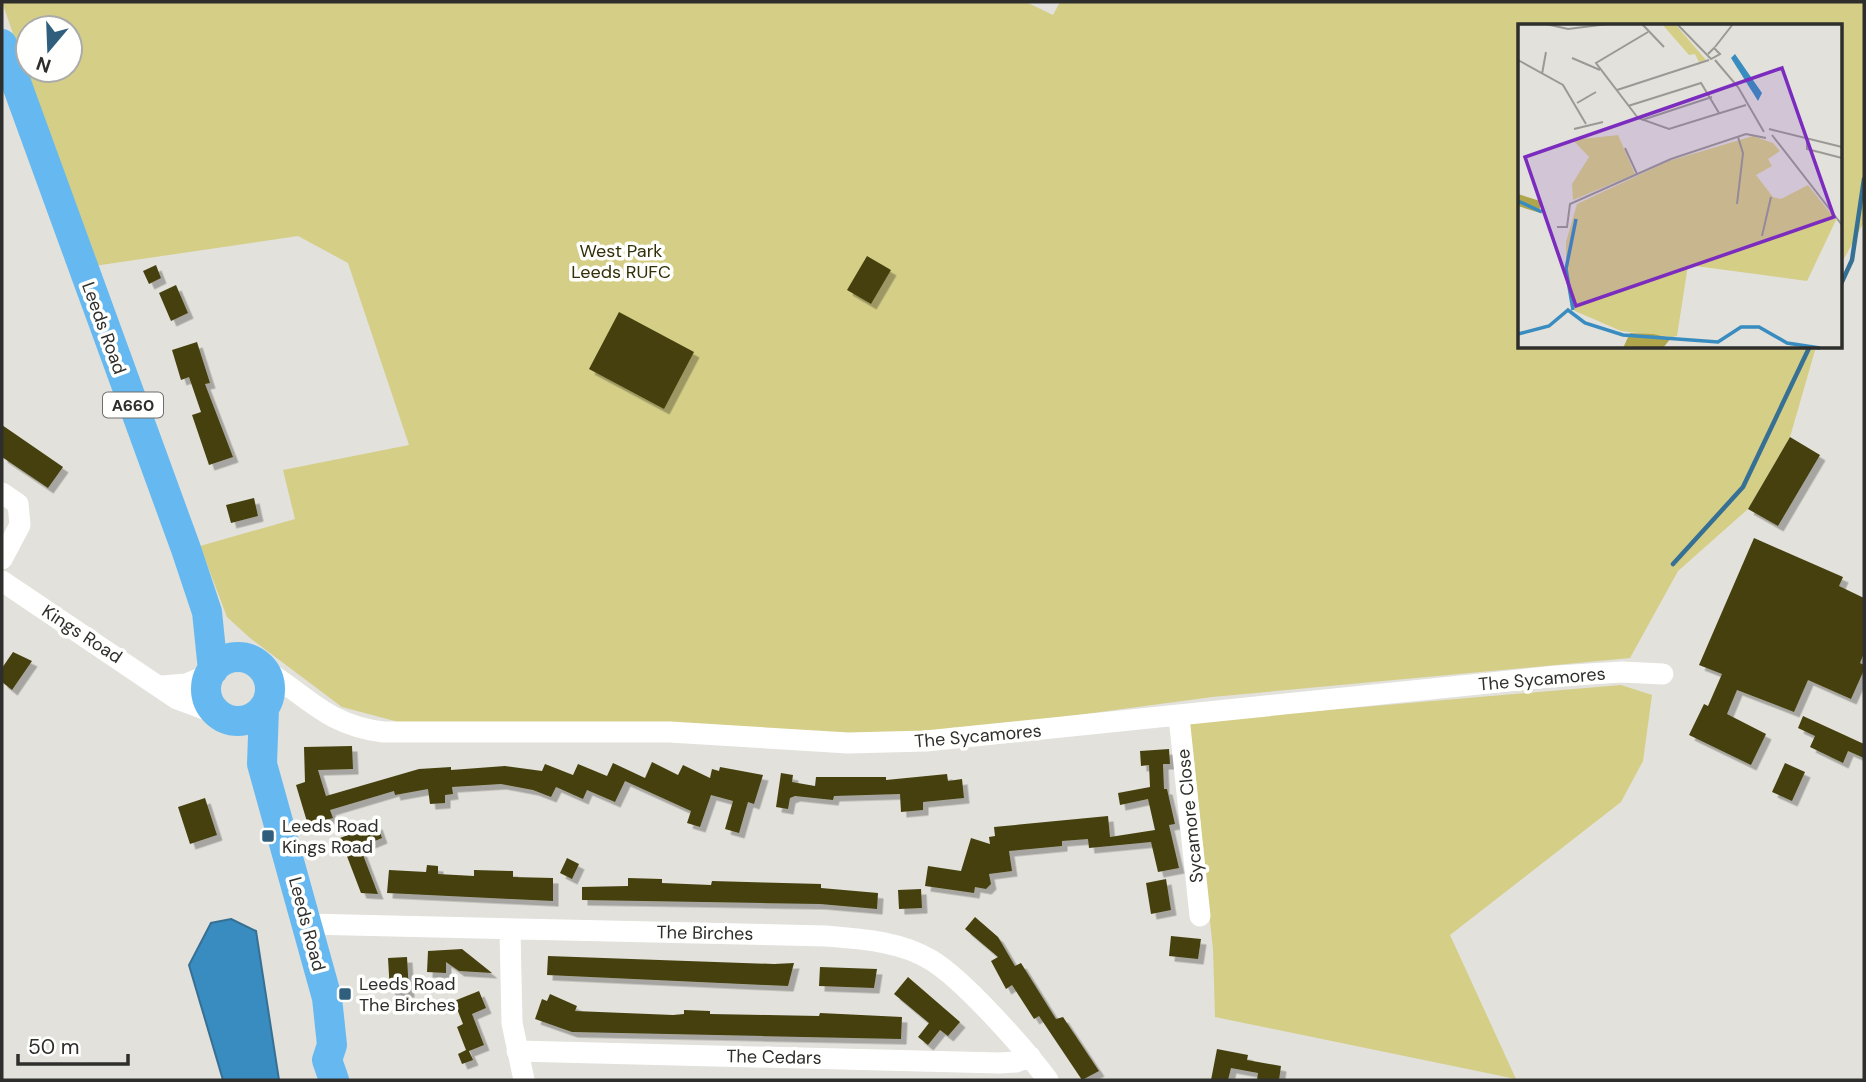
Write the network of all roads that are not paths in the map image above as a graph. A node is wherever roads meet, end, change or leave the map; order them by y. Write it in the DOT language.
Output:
graph roads {
  1 [pos="2,44"];
  2 [pos="2,493"];
  3 [pos="2,559"];
  4 [pos="2,581"];
  5 [pos="231,667"];
  6 [pos="1662,674"];
  7 [pos="162,686"];
  8 [pos="300,695"];
  9 [pos="265,707"];
  10 [pos="1179,717"];
  11 [pos="224,718"];
  12 [pos="262,764"];
  13 [pos="1200,916"];
  14 [pos="307,924"];
  15 [pos="510,930"];
  16 [pos="332,1045"];
  17 [pos="517,1051"];
  18 [pos="1030,1056"];
  19 [pos="334,1080"];
  20 [pos="352,1080"];
  21 [pos="524,1080"];
  22 [pos="1048,1080"];
  1 -- 5 [label="highway, Leeds Road / A660"];
  2 -- 3 [label="street"];
  4 -- 7 [label="street, Kings Road"];
  5 -- 7 [label="street"];
  5 -- 8 [label="street, The Sycamores"];
  5 -- 9 [label="highway"];
  5 -- 11 [label="highway"];
  6 -- 10 [label="street, The Sycamores"];
  7 -- 11 [label="street, Kings Road"];
  8 -- 9 [label="street"];
  8 -- 10 [label="street, The Sycamores"];
  9 -- 11 [label="highway"];
  9 -- 12 [label="highway, Leeds Road"];
  10 -- 13 [label="street, Sycamore Close"];
  11 -- 12 [label="highway, Leeds Road"];
  12 -- 14 [label="highway, Leeds Road"];
  14 -- 15 [label="street, The Birches"];
  14 -- 16 [label="highway, Leeds Road"];
  15 -- 17 [label="street"];
  15 -- 18 [label="street, The Birches"];
  16 -- 19 [label="highway, Leeds Road"];
  16 -- 20 [label="highway, Leeds Road"];
  17 -- 18 [label="street, The Cedars"];
  17 -- 21 [label="street"];
  18 -- 22 [label="street, The Birches"];
}
